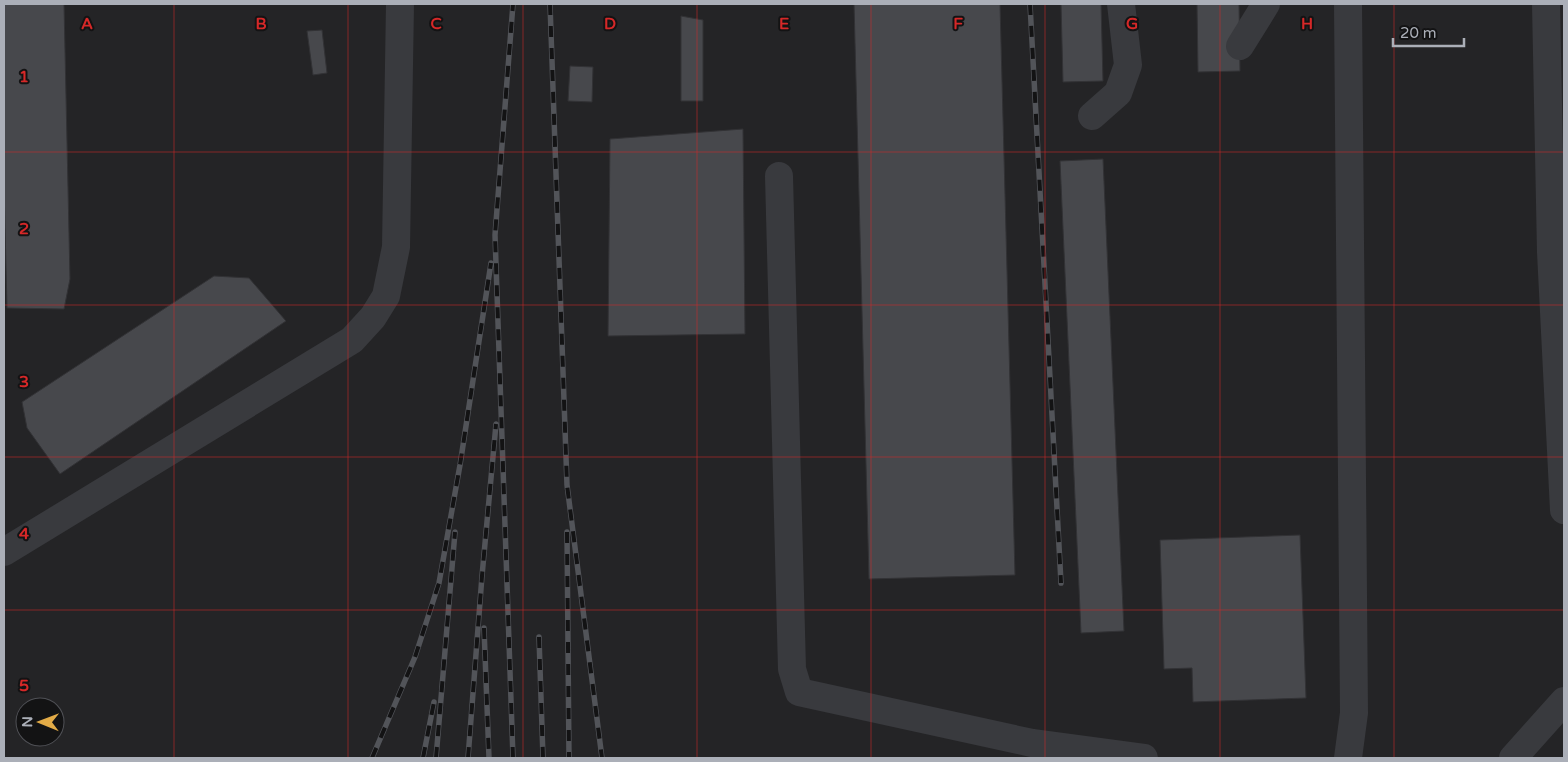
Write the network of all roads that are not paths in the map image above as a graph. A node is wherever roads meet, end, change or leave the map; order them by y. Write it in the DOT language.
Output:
graph roads {
  1 [pos="400,4"];
  2 [pos="1121,4"];
  3 [pos="1266,4"];
  4 [pos="1348,4"];
  5 [pos="1546,4"];
  6 [pos="1240,46"];
  7 [pos="1092,116"];
  8 [pos="779,176"];
  9 [pos="1564,510"];
  10 [pos="4,552"];
  11 [pos="1564,702"];
  12 [pos="1144,758"];
  13 [pos="1348,758"];
  14 [pos="1513,758"];
  1 -- 10 [label="street"];
  2 -- 7 [label="street"];
  3 -- 6 [label="street"];
  4 -- 13 [label="street"];
  5 -- 9 [label="street"];
  8 -- 12 [label="street"];
  11 -- 14 [label="street"];
}
